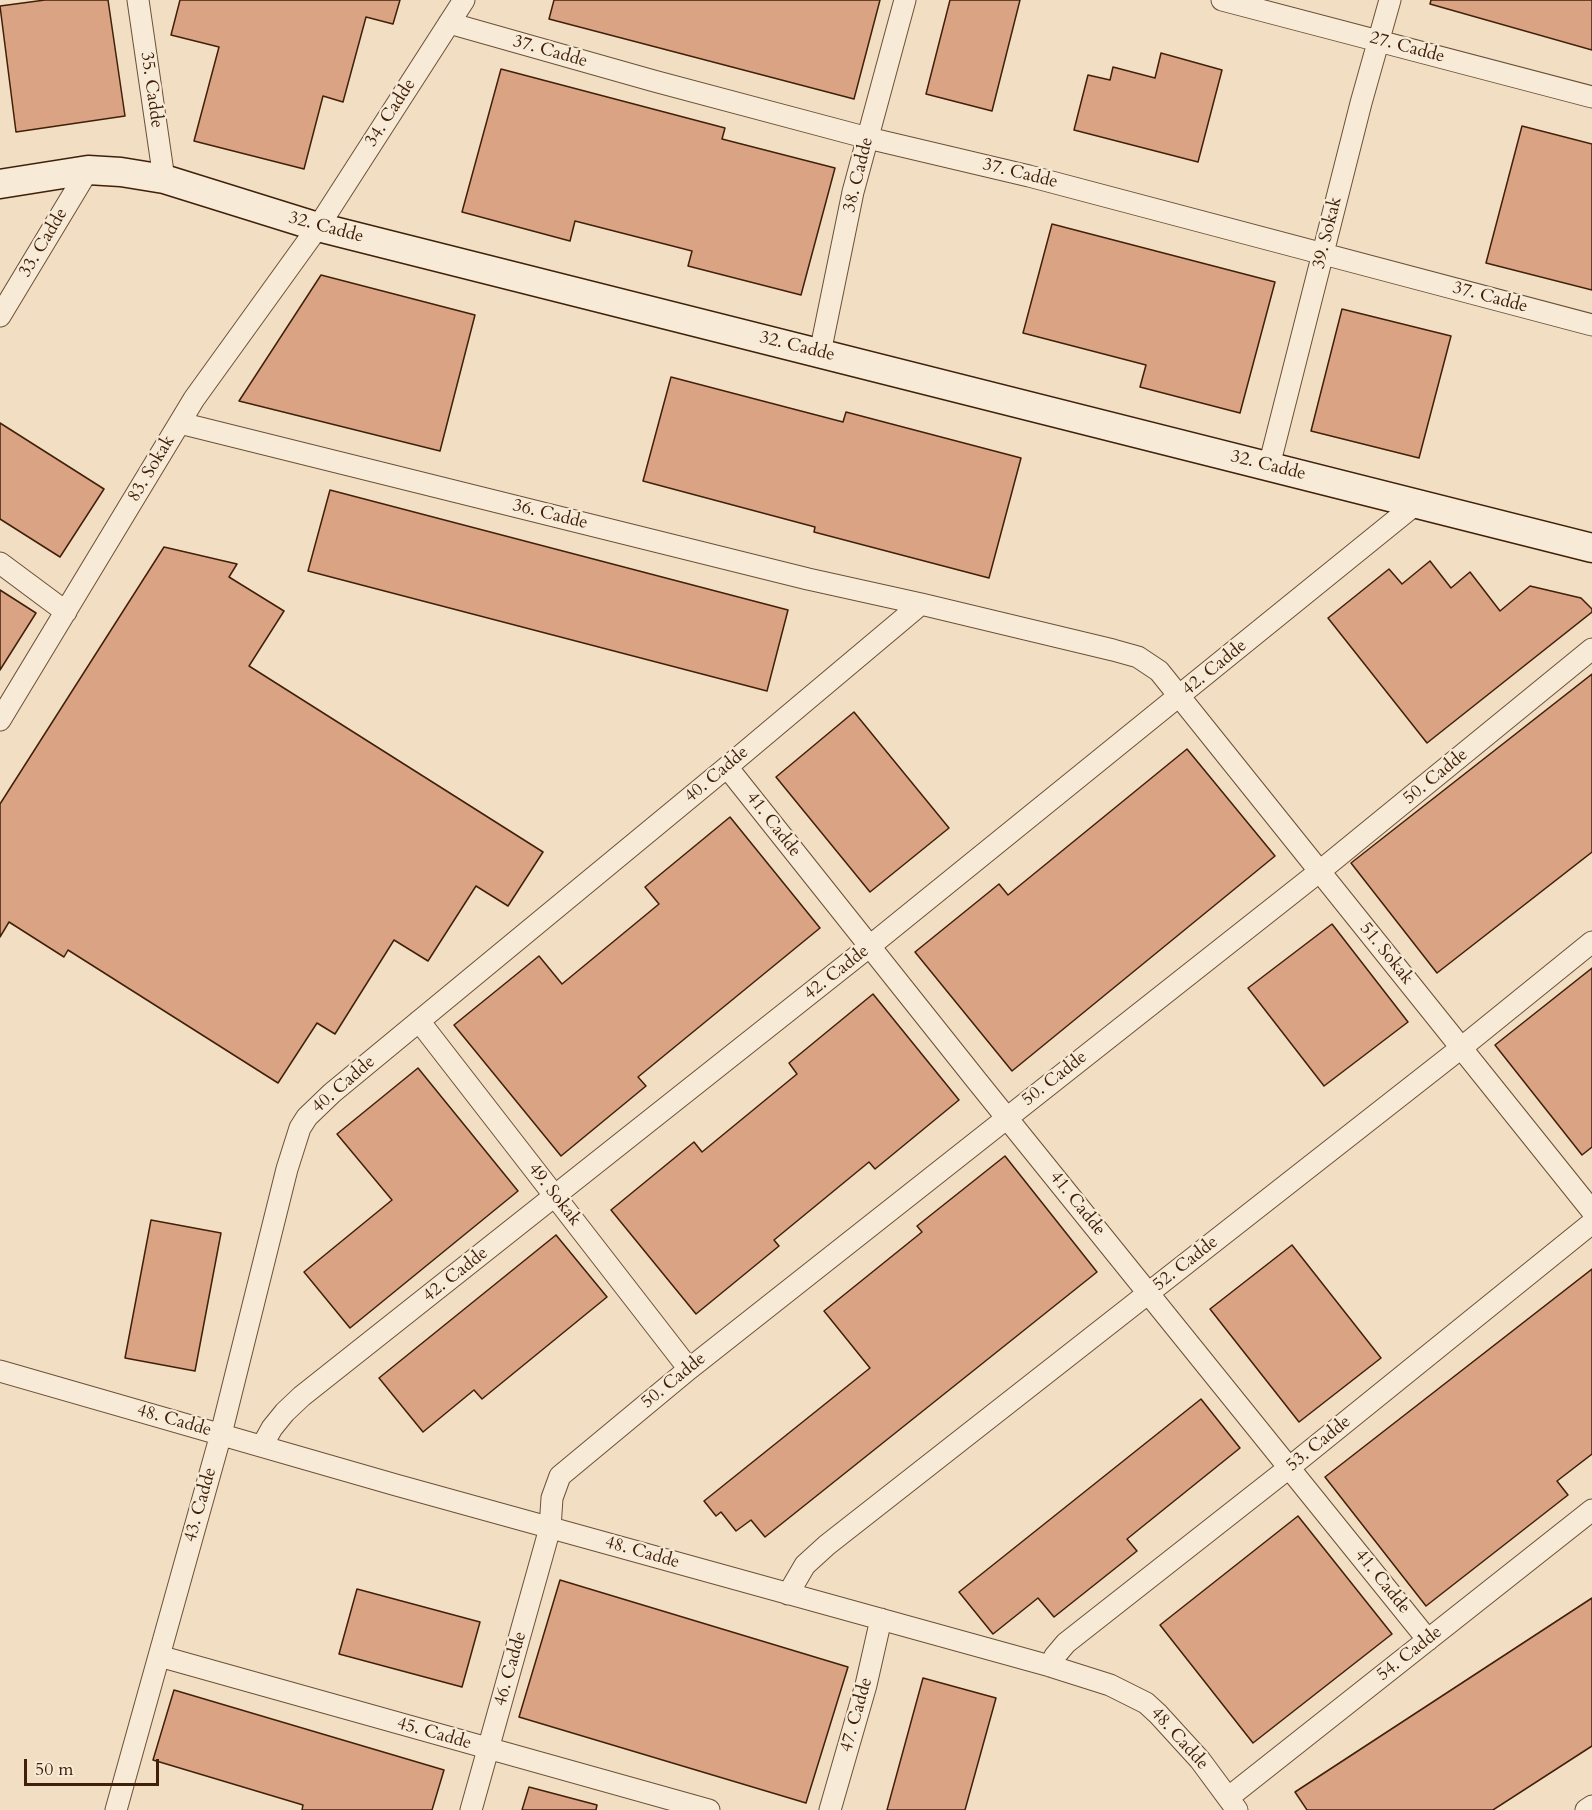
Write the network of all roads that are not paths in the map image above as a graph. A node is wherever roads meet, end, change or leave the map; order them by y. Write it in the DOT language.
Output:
graph roads {
  1 [pos="138,0"];
  2 [pos="464,0"];
  3 [pos="906,0"];
  4 [pos="1222,0"];
  5 [pos="1390,0"];
  6 [pos="449,23"];
  7 [pos="1378,40"];
  8 [pos="1592,97"];
  9 [pos="868,138"];
  10 [pos="88,170"];
  11 [pos="164,179"];
  12 [pos="0,184"];
  13 [pos="318,227"];
  14 [pos="1322,254"];
  15 [pos="0,315"];
  16 [pos="1592,325"];
  17 [pos="820,353"];
  18 [pos="180,423"];
  19 [pos="1269,466"];
  20 [pos="1417,503"];
  21 [pos="1592,548"];
  22 [pos="0,563"];
  23 [pos="921,604"];
  24 [pos="66,612"];
  25 [pos="1592,649"];
  26 [pos="1180,696"];
  27 [pos="0,720"];
  28 [pos="728,767"];
  29 [pos="1320,871"];
  30 [pos="1592,942"];
  31 [pos="870,946"];
  32 [pos="419,1021"];
  33 [pos="1461,1048"];
  34 [pos="1006,1117"];
  35 [pos="300,1128"];
  36 [pos="555,1197"];
  37 [pos="1592,1211"];
  38 [pos="1592,1223"];
  39 [pos="1149,1293"];
  40 [pos="689,1369"];
  41 [pos="0,1371"];
  42 [pos="221,1434"];
  43 [pos="262,1446"];
  44 [pos="1290,1467"];
  45 [pos="1592,1510"];
  46 [pos="550,1528"];
  47 [pos="788,1594"];
  48 [pos="881,1619"];
  49 [pos="1428,1640"];
  50 [pos="159,1656"];
  51 [pos="1050,1666"];
  52 [pos="488,1749"];
  53 [pos="1233,1804"];
  54 [pos="1592,1806"];
  55 [pos="116,1810"];
  56 [pos="471,1810"];
  57 [pos="709,1810"];
  58 [pos="830,1810"];
  59 [pos="1586,1810"];
  1 -- 11 [label="street, 35. Cadde"];
  2 -- 6 [label="street, 34. Cadde"];
  3 -- 9 [label="street, 38. Cadde"];
  4 -- 7 [label="street, 27. Cadde"];
  5 -- 7 [label="street, 39. Sokak"];
  6 -- 9 [label="street, 37. Cadde"];
  6 -- 13 [label="street, 34. Cadde"];
  7 -- 8 [label="street, 27. Cadde"];
  7 -- 14 [label="street, 39. Sokak"];
  9 -- 14 [label="street, 37. Cadde"];
  9 -- 17 [label="street, 38. Cadde"];
  10 -- 11 [label="street, 32. Cadde"];
  10 -- 12 [label="street, 32. Cadde"];
  10 -- 15 [label="street, 33. Cadde"];
  11 -- 13 [label="street, 32. Cadde"];
  13 -- 17 [label="street, 32. Cadde"];
  13 -- 18 [label="street, 83. Sokak"];
  14 -- 16 [label="street, 37. Cadde"];
  14 -- 19 [label="street, 39. Sokak"];
  17 -- 19 [label="street, 32. Cadde"];
  18 -- 23 [label="street, 36. Cadde"];
  18 -- 24 [label="street, 83. Sokak"];
  19 -- 20 [label="street, 32. Cadde"];
  20 -- 21 [label="street, 32. Cadde"];
  20 -- 26 [label="street, 42. Cadde"];
  22 -- 24 [label="street"];
  23 -- 26 [label="street"];
  23 -- 28 [label="street, 40. Cadde"];
  24 -- 27 [label="street, 83. Sokak"];
  25 -- 29 [label="street, 50. Cadde"];
  26 -- 29 [label="street, 51. Sokak"];
  26 -- 31 [label="street, 42. Cadde"];
  28 -- 31 [label="street, 41. Cadde"];
  28 -- 32 [label="street, 40. Cadde"];
  29 -- 33 [label="street, 51. Sokak"];
  29 -- 34 [label="street, 50. Cadde"];
  30 -- 33 [label="street, 52. Cadde"];
  31 -- 34 [label="street, 41. Cadde"];
  31 -- 36 [label="street, 42. Cadde"];
  32 -- 35 [label="street, 40. Cadde"];
  32 -- 36 [label="street, 49. Sokak"];
  33 -- 37 [label="street, 51. Sokak"];
  33 -- 39 [label="street, 52. Cadde"];
  34 -- 39 [label="street, 41. Cadde"];
  34 -- 40 [label="street, 50. Cadde"];
  35 -- 42 [label="street, 43. Cadde"];
  36 -- 40 [label="street, 49. Sokak"];
  36 -- 43 [label="street, 42. Cadde"];
  38 -- 44 [label="street, 53. Cadde"];
  39 -- 44 [label="street, 41. Cadde"];
  39 -- 47 [label="street, 52. Cadde"];
  40 -- 46 [label="street, 50. Cadde"];
  41 -- 42 [label="street, 48. Cadde"];
  42 -- 43 [label="street, 48. Cadde"];
  42 -- 50 [label="street, 43. Cadde"];
  43 -- 46 [label="street, 48. Cadde"];
  44 -- 49 [label="street, 41. Cadde"];
  44 -- 51 [label="street, 53. Cadde"];
  45 -- 49 [label="street, 54. Cadde"];
  46 -- 47 [label="street, 48. Cadde"];
  46 -- 52 [label="street, 46. Cadde"];
  47 -- 48 [label="street, 48. Cadde"];
  48 -- 51 [label="street, 48. Cadde"];
  48 -- 58 [label="street, 47. Cadde"];
  49 -- 53 [label="street, 54. Cadde"];
  50 -- 52 [label="street, 45. Cadde"];
  50 -- 55 [label="street, 43. Cadde"];
  51 -- 53 [label="street, 48. Cadde"];
  52 -- 56 [label="street, 46. Cadde"];
  52 -- 57 [label="street, 45. Cadde"];
  54 -- 59 [label="street"];
}
